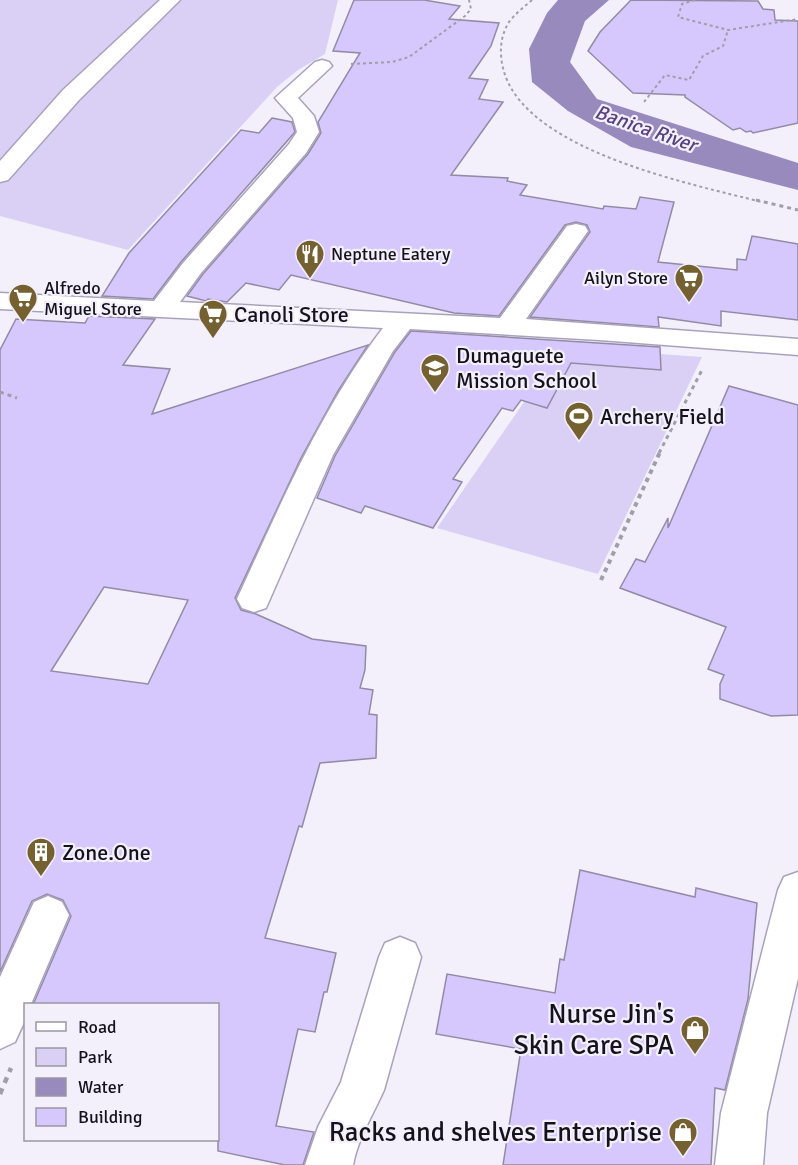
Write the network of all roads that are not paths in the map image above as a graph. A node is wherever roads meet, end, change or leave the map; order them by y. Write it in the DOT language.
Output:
graph roads {
  1 [pos="171,0"];
  2 [pos="322,66"];
  3 [pos="0,175"];
  4 [pos="576,231"];
  5 [pos="0,301"];
  6 [pos="161,310"];
  7 [pos="402,321"];
  8 [pos="507,327"];
  9 [pos="798,347"];
  10 [pos="254,599"];
  11 [pos="798,890"];
  12 [pos="48,915"];
  13 [pos="400,957"];
  14 [pos="0,1027"];
  15 [pos="330,1165"];
  16 [pos="739,1165"];
  1 -- 3 [label="street"];
  2 -- 6 [label="street"];
  4 -- 8 [label="street"];
  5 -- 6 [label="street"];
  6 -- 7 [label="street"];
  7 -- 8 [label="street"];
  7 -- 10 [label="street"];
  8 -- 9 [label="street"];
  11 -- 16 [label="street"];
  12 -- 14 [label="street"];
  13 -- 15 [label="street"];
}
